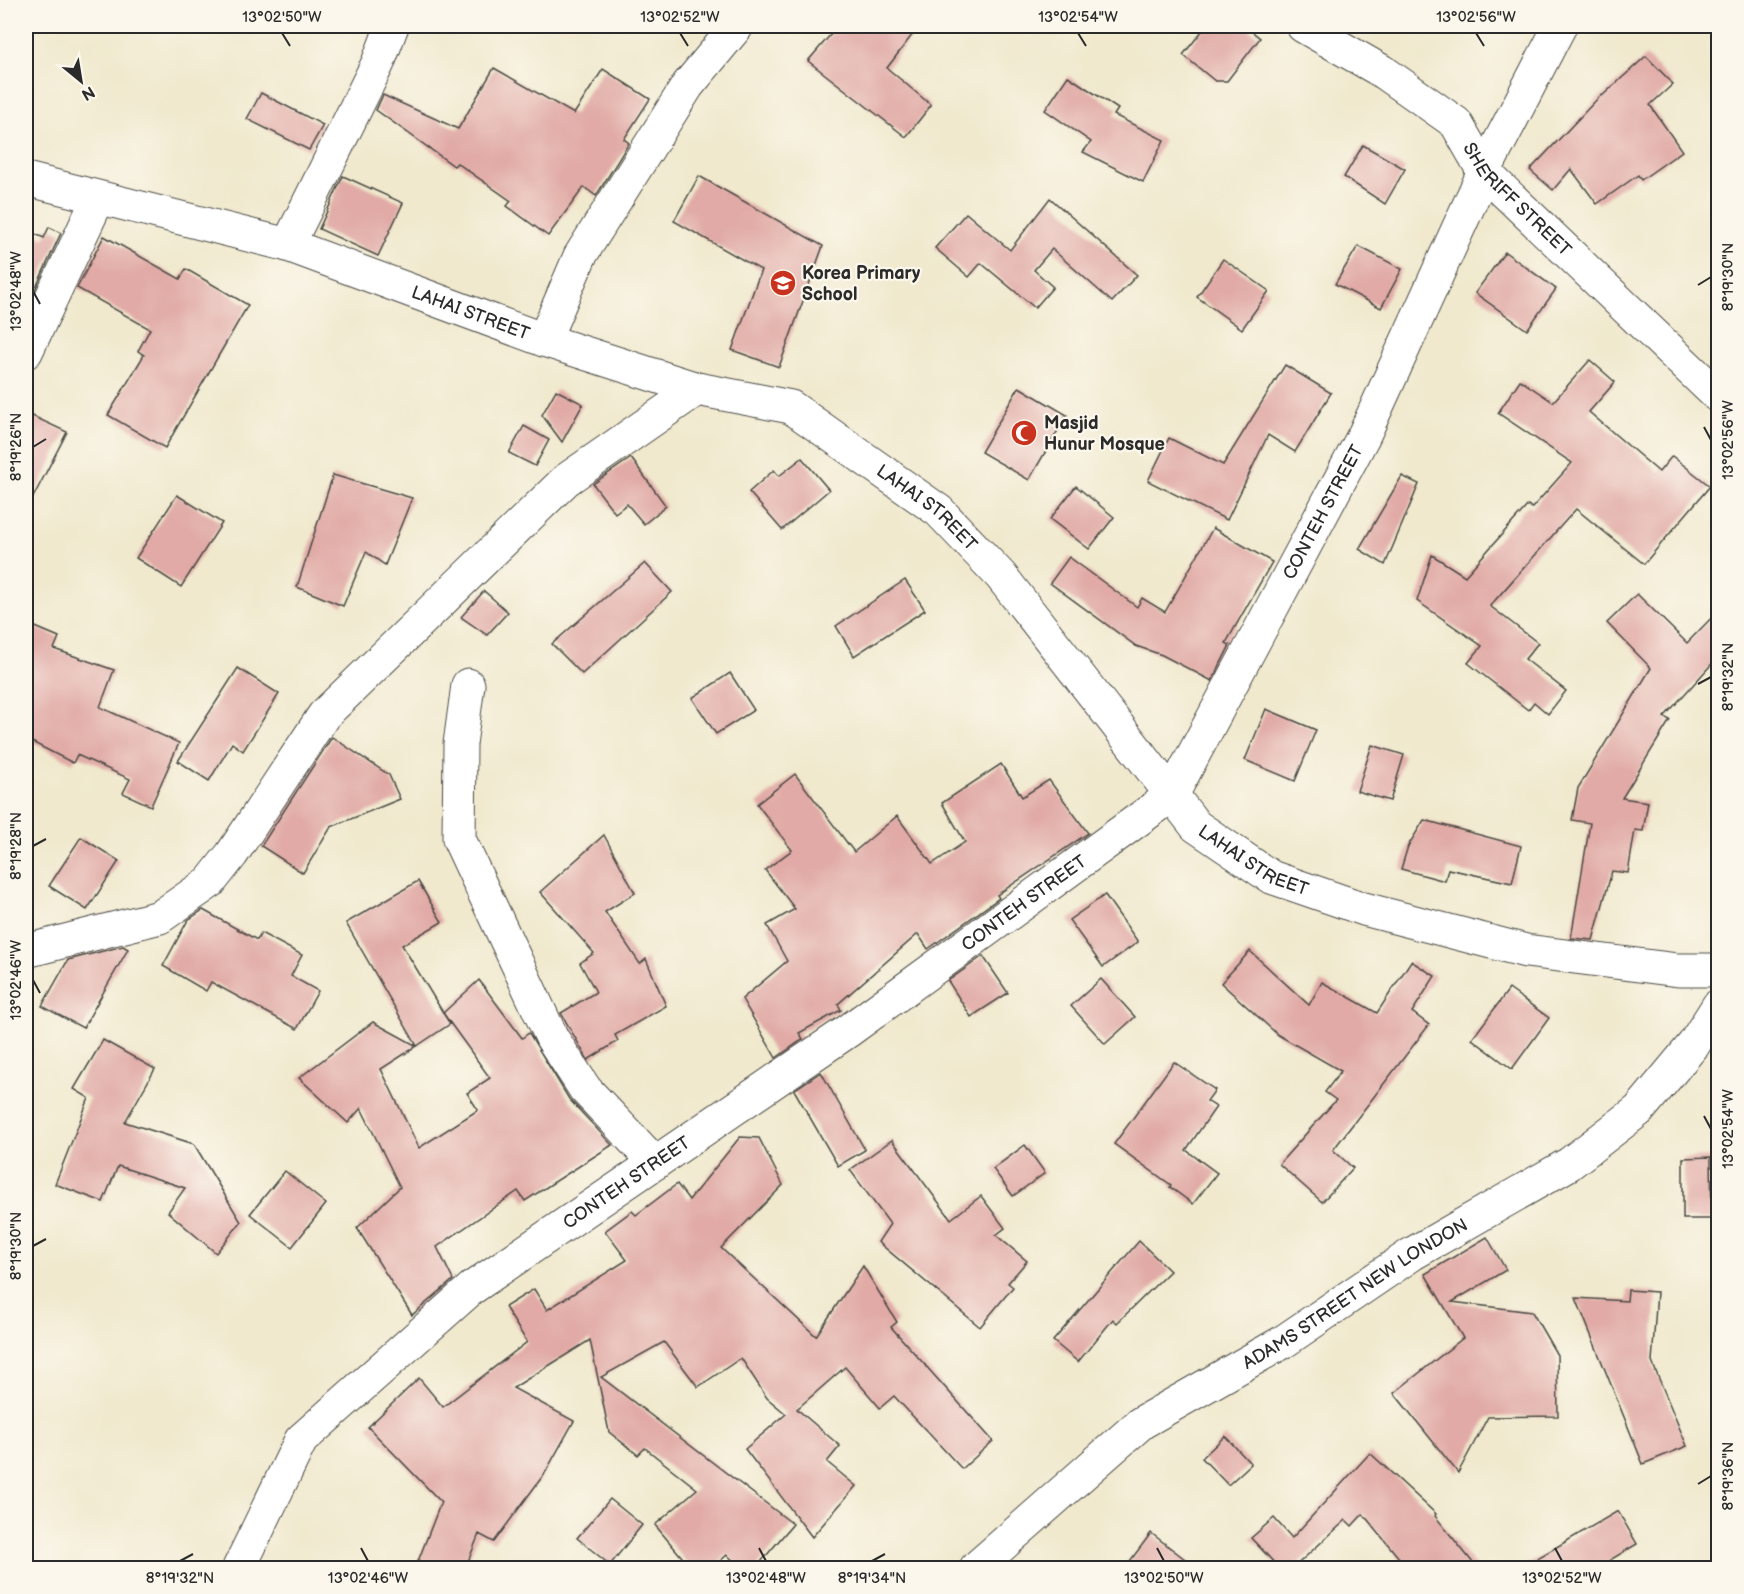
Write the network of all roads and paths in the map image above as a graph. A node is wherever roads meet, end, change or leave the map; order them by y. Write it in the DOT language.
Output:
graph roads {
  1 [pos="392,26"];
  2 [pos="736,26"];
  3 [pos="1303,26"];
  4 [pos="1560,26"];
  5 [pos="1484,172"];
  6 [pos="26,179"];
  7 [pos="98,199"];
  8 [pos="288,245"];
  9 [pos="544,340"];
  10 [pos="26,352"];
  11 [pos="697,389"];
  12 [pos="1719,396"];
  13 [pos="468,686"];
  14 [pos="1172,795"];
  15 [pos="26,951"];
  16 [pos="1719,970"];
  17 [pos="1719,1006"];
  18 [pos="655,1163"];
  19 [pos="239,1569"];
  20 [pos="976,1569"];
  1 -- 8 [label="street"];
  2 -- 9 [label="street"];
  3 -- 5 [label="street, SHERIFF STREET"];
  4 -- 5 [label="street, CONTEH STREET"];
  5 -- 12 [label="street, SHERIFF STREET"];
  5 -- 14 [label="street, CONTEH STREET"];
  6 -- 7 [label="street, LAHAI STREET"];
  7 -- 8 [label="street, LAHAI STREET"];
  7 -- 10 [label="street"];
  8 -- 9 [label="street, LAHAI STREET"];
  9 -- 11 [label="street, LAHAI STREET"];
  11 -- 14 [label="street, LAHAI STREET"];
  11 -- 15 [label="street"];
  13 -- 18 [label="street"];
  14 -- 16 [label="street, LAHAI STREET"];
  14 -- 18 [label="street, CONTEH STREET"];
  17 -- 20 [label="street, ADAMS STREET NEW LONDON"];
  18 -- 19 [label="street, CONTEH STREET"];
}
